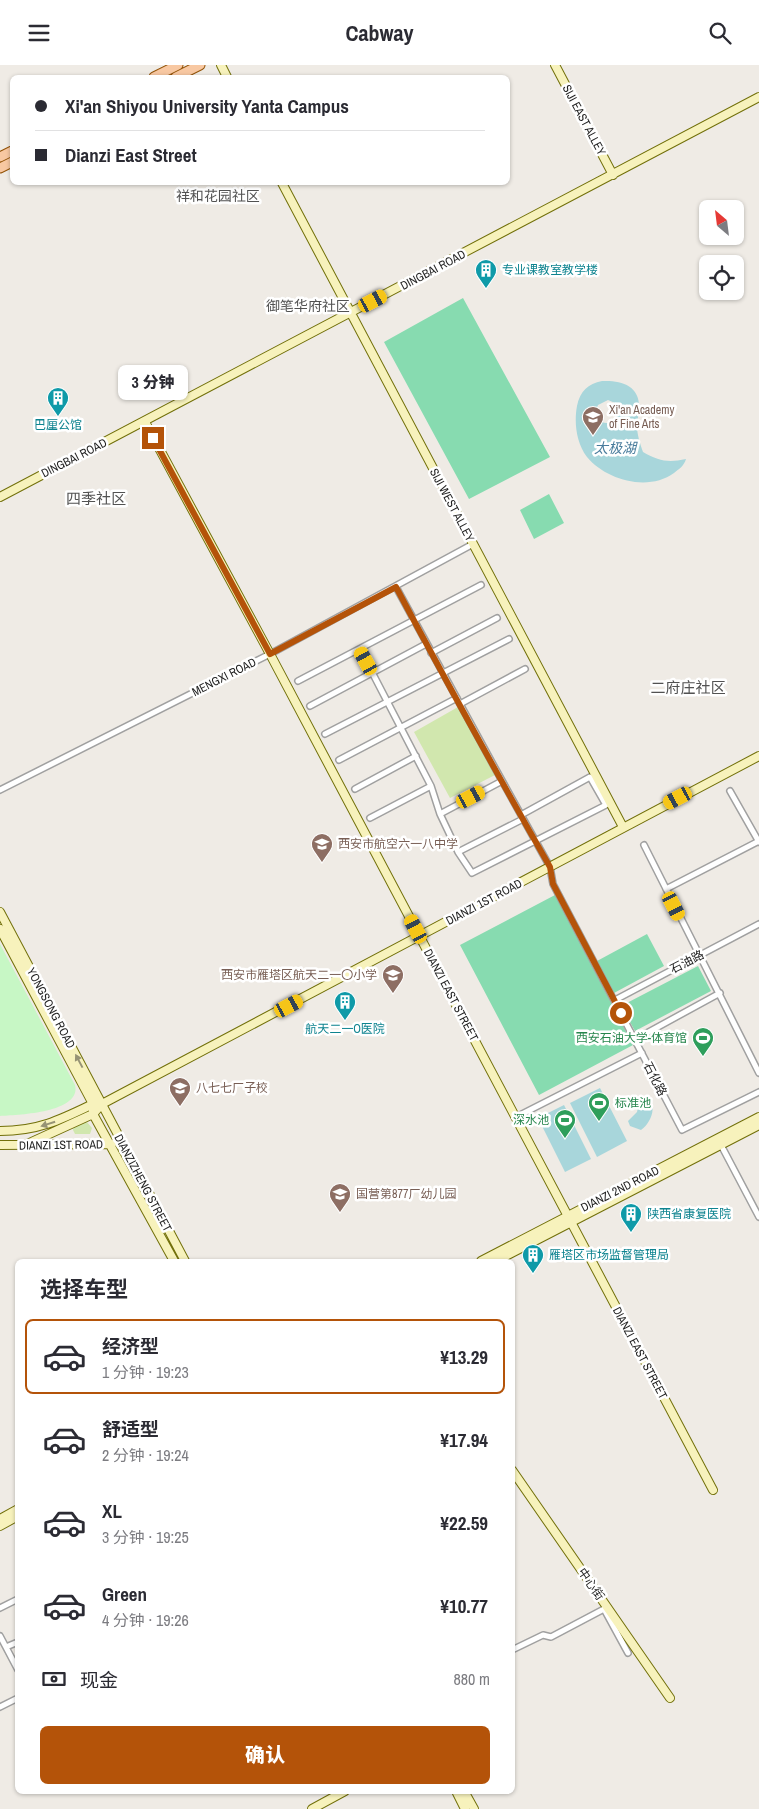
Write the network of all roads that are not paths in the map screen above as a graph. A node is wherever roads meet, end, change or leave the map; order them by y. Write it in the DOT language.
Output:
graph roads {
  1 [pos="178,65"];
  2 [pos="200,65"];
  3 [pos="554,65"];
  4 [pos="158,75"];
  5 [pos="180,75"];
  6 [pos="759,97"];
  7 [pos="613,175"];
  8 [pos="283,185"];
  9 [pos="351,313"];
  10 [pos="145,422"];
  11 [pos="0,497"];
  12 [pos="473,545"];
  13 [pos="481,585"];
  14 [pos="396,587"];
  15 [pos="497,618"];
  16 [pos="413,620"];
  17 [pos="509,639"];
  18 [pos="426,645"];
  19 [pos="360,649"];
  20 [pos="431,653"];
  21 [pos="270,654"];
  22 [pos="525,669"];
  23 [pos="372,673"];
  24 [pos="443,673"];
  25 [pos="298,681"];
  26 [pos="457,698"];
  27 [pos="388,701"];
  28 [pos="460,704"];
  29 [pos="310,706"];
  30 [pos="401,729"];
  31 [pos="325,734"];
  32 [pos="759,755"];
  33 [pos="416,756"];
  34 [pos="339,760"];
  35 [pos="502,781"];
  36 [pos="431,786"];
  37 [pos="355,789"];
  38 [pos="0,790"];
  39 [pos="730,791"];
  40 [pos="440,814"];
  41 [pos="522,817"];
  42 [pos="370,818"];
  43 [pos="623,827"];
  44 [pos="534,840"];
  45 [pos="759,841"];
  46 [pos="644,845"];
  47 [pos="458,852"];
  48 [pos="550,867"];
  49 [pos="666,889"];
  50 [pos="0,912"];
  51 [pos="759,924"];
  52 [pos="0,929"];
  53 [pos="420,937"];
  54 [pos="700,956"];
  55 [pos="720,993"];
  56 [pos="614,1000"];
  57 [pos="634,1040"];
  58 [pos="642,1053"];
  59 [pos="759,1071"];
  60 [pos="759,1091"];
  61 [pos="93,1104"];
  62 [pos="102,1104"];
  63 [pos="93,1113"];
  64 [pos="516,1117"];
  65 [pos="759,1117"];
  66 [pos="759,1125"];
  67 [pos="0,1131"];
  68 [pos="110,1144"];
  69 [pos="122,1144"];
  70 [pos="0,1145"];
  71 [pos="25,1145"];
  72 [pos="721,1145"];
  73 [pos="759,1217"];
  74 [pos="569,1220"];
  75 [pos="173,1259"];
  76 [pos="184,1259"];
  77 [pos="485,1259"];
  78 [pos="500,1259"];
  79 [pos="515,1475"];
  80 [pos="713,1490"];
  81 [pos="15,1511"];
  82 [pos="15,1518"];
  83 [pos="0,1519"];
  84 [pos="0,1525"];
  85 [pos="15,1600"];
  86 [pos="0,1608"];
  87 [pos="0,1636"];
  88 [pos="15,1642"];
  89 [pos="6,1647"];
  90 [pos="515,1649"];
  91 [pos="628,1653"];
  92 [pos="15,1664"];
  93 [pos="670,1698"];
  94 [pos="15,1700"];
  95 [pos="0,1707"];
  96 [pos="340,1794"];
  97 [pos="458,1794"];
  98 [pos="466,1794"];
  99 [pos="312,1809"];
  100 [pos="465,1809"];
  101 [pos="474,1809"];
  1 -- 4 [label="main road"];
  2 -- 5 [label="main road"];
  3 -- 7 [label="street, SIJI EAST ALLEY"];
  6 -- 7 [label="street, DINGBAI ROAD"];
  7 -- 9 [label="street, DINGBAI ROAD"];
  8 -- 9 [label="street, SIJI WEST ALLEY"];
  9 -- 10 [label="street, DINGBAI ROAD"];
  9 -- 12 [label="street, SIJI WEST ALLEY"];
  10 -- 11 [label="street, DINGBAI ROAD"];
  10 -- 21 [label="street, DIANZI EAST STREET"];
  12 -- 14 [label="street, MENGXI ROAD"];
  12 -- 43 [label="street, SIJI WEST ALLEY"];
  13 -- 16 [label="street"];
  14 -- 16 [label="street, 石化路"];
  14 -- 21 [label="street, MENGXI ROAD"];
  15 -- 20 [label="street"];
  16 -- 18 [label="street, 石化路"];
  16 -- 19 [label="street"];
  17 -- 24 [label="street"];
  18 -- 20 [label="street, 石化路"];
  18 -- 23 [label="street"];
  19 -- 23 [label="street"];
  19 -- 25 [label="street"];
  20 -- 24 [label="street, 石化路"];
  21 -- 38 [label="street, MENGXI ROAD"];
  21 -- 53 [label="street, DIANZI EAST STREET"];
  22 -- 28 [label="street"];
  23 -- 27 [label="street"];
  23 -- 29 [label="street"];
  24 -- 26 [label="street, 石化路"];
  24 -- 27 [label="street"];
  26 -- 28 [label="street, 石化路"];
  26 -- 30 [label="street"];
  27 -- 30 [label="street"];
  27 -- 31 [label="street"];
  28 -- 35 [label="street, 石化路"];
  30 -- 33 [label="street"];
  30 -- 34 [label="street"];
  32 -- 43 [label="street, DIANZI 1ST ROAD"];
  33 -- 36 [label="street"];
  33 -- 37 [label="street"];
  35 -- 40 [label="street"];
  35 -- 41 [label="street, 石化路"];
  36 -- 40 [label="street"];
  36 -- 42 [label="street"];
  39 -- 45 [label="street"];
  40 -- 47 [label="street"];
  41 -- 44 [label="street, 石化路"];
  41 -- 44 [label="street"];
  41 -- 47 [label="street"];
  43 -- 48 [label="street, DIANZI 1ST ROAD"];
  44 -- 47 [label="street"];
  44 -- 48 [label="street, 石化路"];
  45 -- 49 [label="street"];
  46 -- 49 [label="street"];
  48 -- 53 [label="street, DIANZI 1ST ROAD"];
  48 -- 56 [label="street, 石化路"];
  49 -- 54 [label="street"];
  62 -- 50 [label="street, YONGSONG ROAD, one-way"];
  51 -- 54 [label="street, 石油路"];
  52 -- 61 [label="street, YONGSONG ROAD"];
  53 -- 62 [label="street, DIANZI 1ST ROAD"];
  53 -- 64 [label="street, DIANZI EAST STREET"];
  54 -- 55 [label="street"];
  54 -- 56 [label="street, 石油路"];
  55 -- 57 [label="street"];
  55 -- 59 [label="street"];
  56 -- 57 [label="street, 石化路"];
  57 -- 58 [label="street, 石化路"];
  58 -- 60 [label="street, 石化路"];
  58 -- 64 [label="street"];
  61 -- 62 [label="street"];
  61 -- 63 [label="street"];
  61 -- 67 [label="street, DIANZI 1ST ROAD, one-way"];
  62 -- 63 [label="street"];
  62 -- 69 [label="street, DIANZIZHENG STREET"];
  63 -- 68 [label="street, DIANZIZHENG STREET"];
  63 -- 71 [label="street"];
  64 -- 74 [label="street, DIANZI EAST STREET"];
  65 -- 74 [label="street, DIANZI 2ND ROAD"];
  66 -- 72 [label="street, DIANZI 2ND ROAD"];
  68 -- 69 [label="street, DIANZI 1ST ROAD"];
  68 -- 71 [label="street, DIANZI 1ST ROAD"];
  68 -- 75 [label="street, DIANZIZHENG STREET"];
  69 -- 76 [label="street, DIANZIZHENG STREET"];
  70 -- 71 [label="street, DIANZI 1ST ROAD"];
  72 -- 73 [label="street"];
  72 -- 74 [label="street, DIANZI 2ND ROAD"];
  74 -- 77 [label="street, DIANZI 2ND ROAD"];
  74 -- 78 [label="street, DIANZI 2ND ROAD"];
  74 -- 80 [label="street, DIANZI EAST STREET"];
  79 -- 93 [label="street, 中心街"];
  81 -- 83 [label="street"];
  82 -- 84 [label="street"];
  85 -- 86 [label="street"];
  87 -- 89 [label="street"];
  88 -- 89 [label="street"];
  89 -- 92 [label="street"];
  90 -- 91 [label="street"];
  94 -- 95 [label="street"];
  96 -- 99 [label="street"];
  97 -- 100 [label="street"];
  98 -- 101 [label="street"];
}
